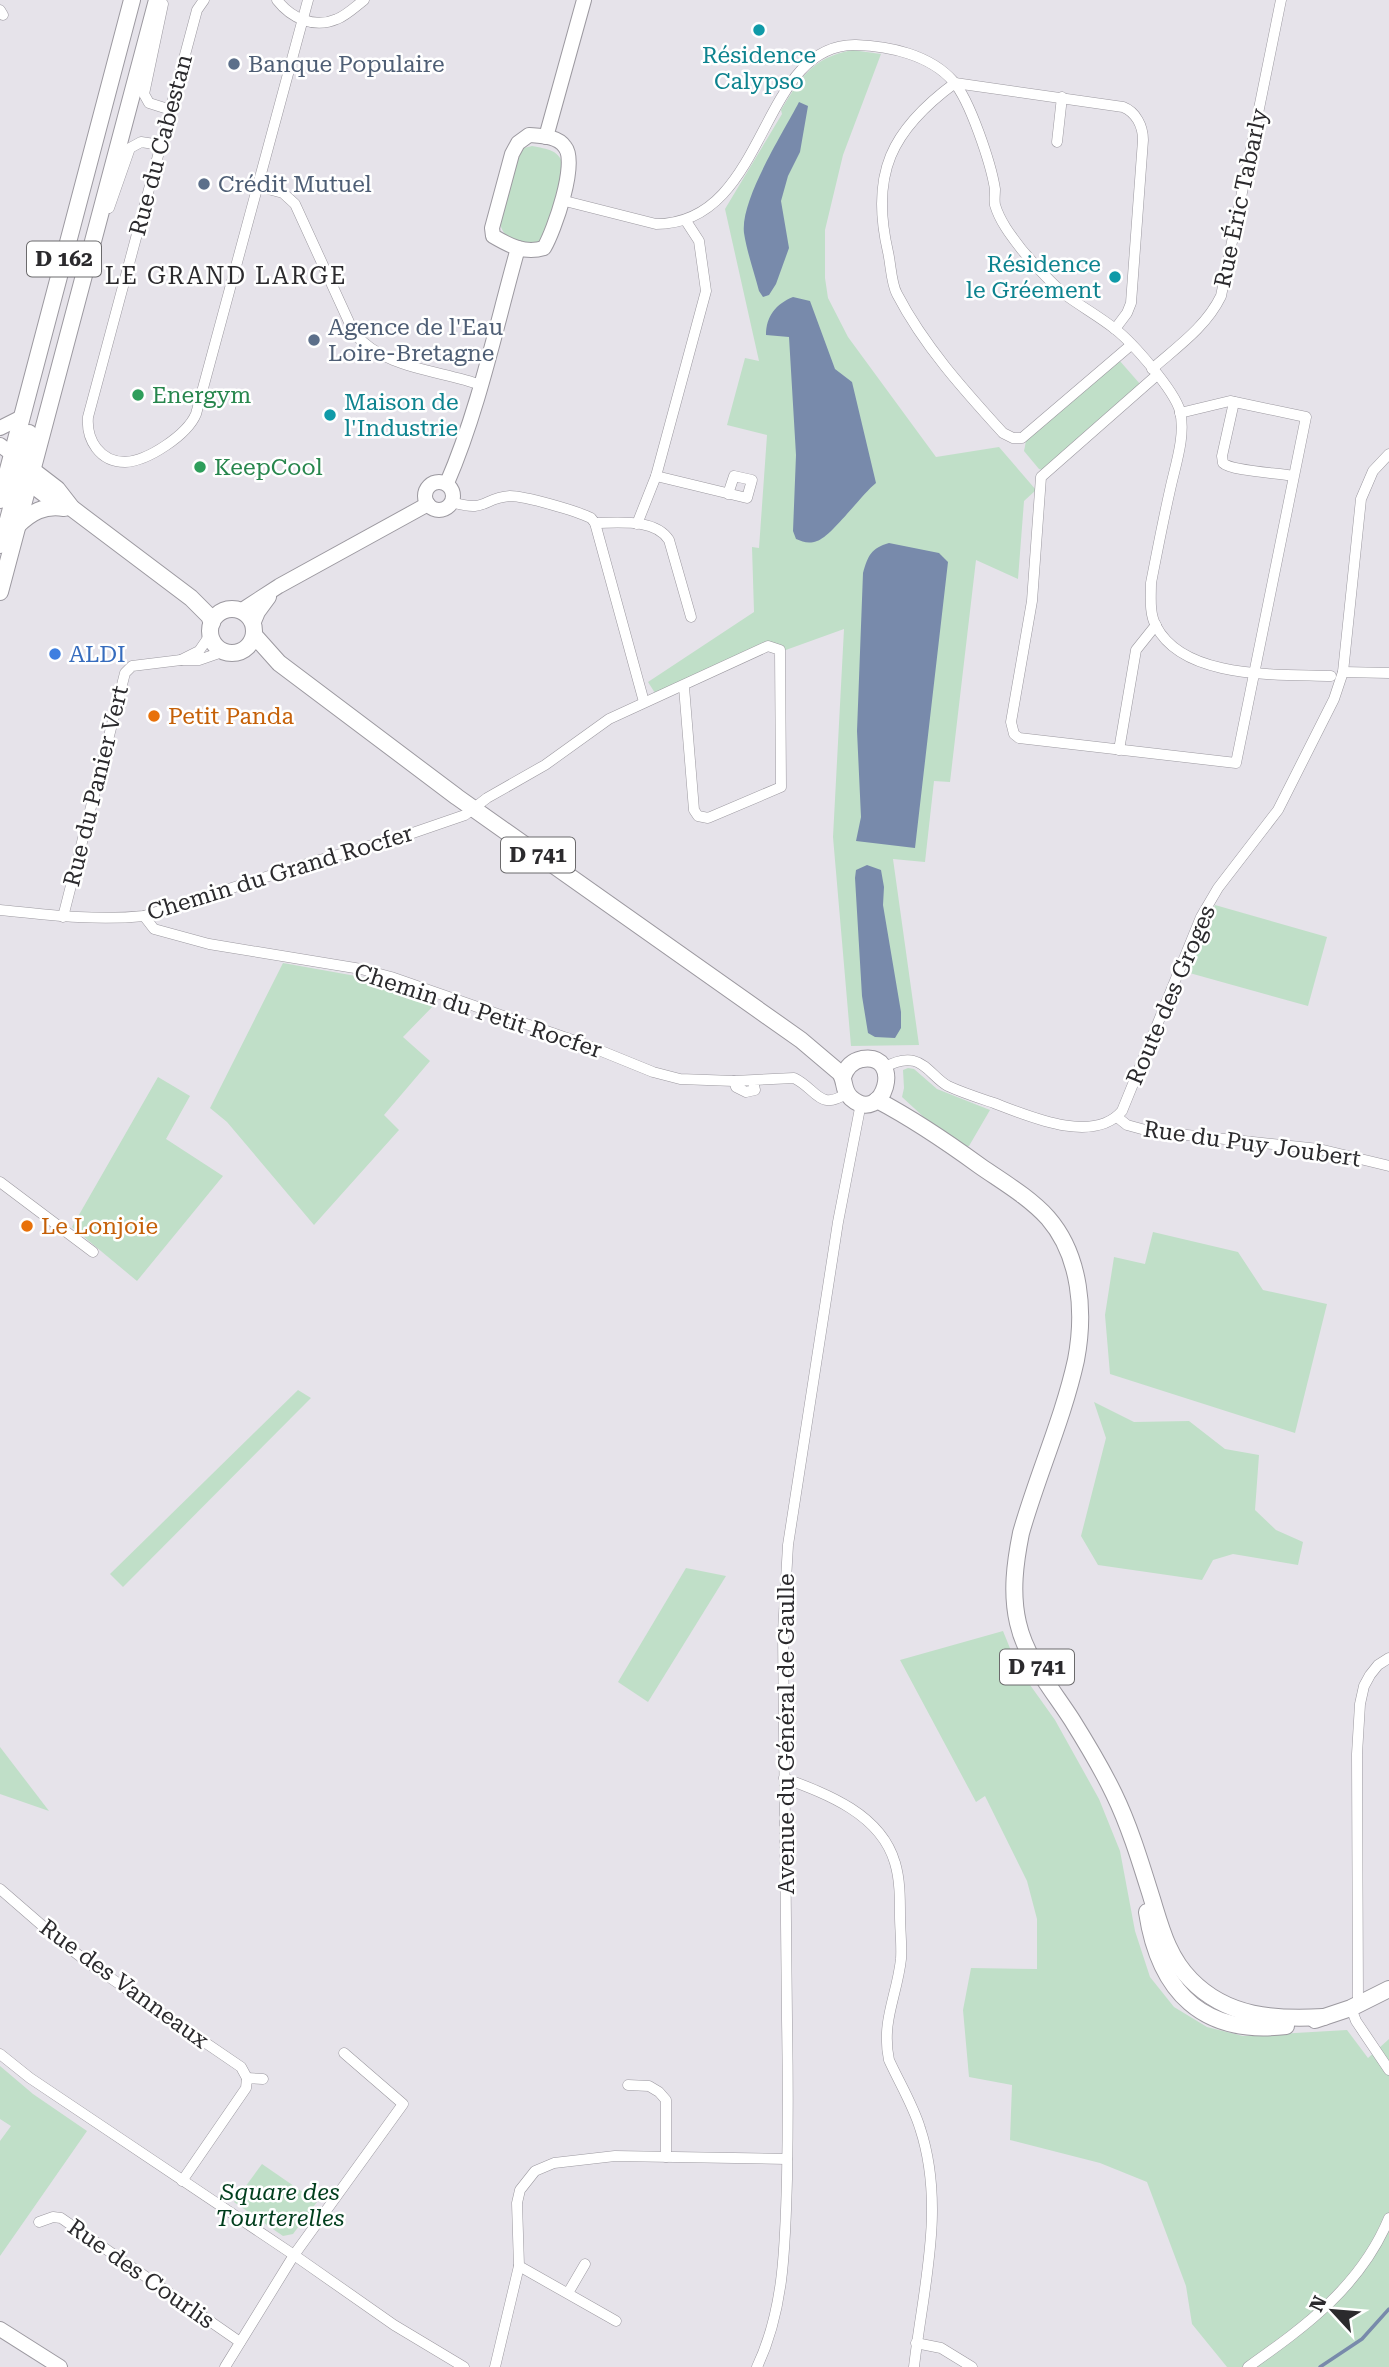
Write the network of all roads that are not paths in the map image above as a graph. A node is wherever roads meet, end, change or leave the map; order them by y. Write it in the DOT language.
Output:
graph roads {
  1 [pos="132,0"];
  2 [pos="157,0"];
  3 [pos="164,0"];
  4 [pos="204,0"];
  5 [pos="276,0"];
  6 [pos="308,0"];
  7 [pos="364,0"];
  8 [pos="584,0"];
  9 [pos="1281,0"];
  10 [pos="302,20"];
  11 [pos="955,83"];
  12 [pos="1062,97"];
  13 [pos="171,110"];
  14 [pos="546,137"];
  15 [pos="1057,142"];
  16 [pos="161,145"];
  17 [pos="257,186"];
  18 [pos="561,200"];
  19 [pos="686,220"];
  20 [pos="93,244"];
  21 [pos="518,248"];
  22 [pos="56,290"];
  23 [pos="1115,329"];
  24 [pos="1131,345"];
  25 [pos="1154,372"];
  26 [pos="481,384"];
  27 [pos="1234,402"];
  28 [pos="1180,413"];
  29 [pos="22,417"];
  30 [pos="0,428"];
  31 [pos="1389,454"];
  32 [pos="15,464"];
  33 [pos="656,476"];
  34 [pos="1293,476"];
  35 [pos="447,483"];
  36 [pos="729,494"];
  37 [pos="0,500"];
  38 [pos="452,502"];
  39 [pos="428,504"];
  40 [pos="73,509"];
  41 [pos="595,523"];
  42 [pos="637,523"];
  43 [pos="18,526"];
  44 [pos="0,547"];
  45 [pos="279,586"];
  46 [pos="0,592"];
  47 [pos="191,598"];
  48 [pos="233,610"];
  49 [pos="691,617"];
  50 [pos="1156,625"];
  51 [pos="211,629"];
  52 [pos="253,630"];
  53 [pos="244,650"];
  54 [pos="222,652"];
  55 [pos="181,660"];
  56 [pos="279,663"];
  57 [pos="1343,672"];
  58 [pos="1254,673"];
  59 [pos="1389,673"];
  60 [pos="1331,676"];
  61 [pos="684,687"];
  62 [pos="644,702"];
  63 [pos="1119,750"];
  64 [pos="473,809"];
  65 [pos="0,909"];
  66 [pos="63,916"];
  67 [pos="144,916"];
  68 [pos="801,1040"];
  69 [pos="854,1062"];
  70 [pos="883,1068"];
  71 [pos="845,1085"];
  72 [pos="875,1096"];
  73 [pos="1116,1117"];
  74 [pos="1389,1166"];
  75 [pos="0,1182"];
  76 [pos="93,1252"];
  77 [pos="1389,1658"];
  78 [pos="784,1778"];
  79 [pos="0,1889"];
  80 [pos="1389,1989"];
  81 [pos="1354,2007"];
  82 [pos="344,2053"];
  83 [pos="0,2054"];
  84 [pos="1389,2070"];
  85 [pos="247,2078"];
  86 [pos="263,2079"];
  87 [pos="628,2085"];
  88 [pos="666,2157"];
  89 [pos="787,2159"];
  90 [pos="182,2181"];
  91 [pos="1389,2218"];
  92 [pos="38,2222"];
  93 [pos="294,2255"];
  94 [pos="585,2264"];
  95 [pos="519,2266"];
  96 [pos="568,2293"];
  97 [pos="616,2321"];
  98 [pos="0,2329"];
  99 [pos="240,2342"];
  100 [pos="916,2343"];
  101 [pos="60,2367"];
  102 [pos="225,2367"];
  103 [pos="464,2367"];
  104 [pos="495,2367"];
  105 [pos="757,2367"];
  106 [pos="914,2367"];
  107 [pos="972,2367"];
  108 [pos="1248,2367"];
  1 -- 22 [label="main road, D 162"];
  2 -- 20 [label="main road, D 162"];
  3 -- 13 [label="street"];
  4 -- 13 [label="street, Rue du Cabestan"];
  5 -- 10 [label="street"];
  6 -- 10 [label="street, Rue du Cabestan"];
  7 -- 10 [label="street"];
  8 -- 14 [label="street"];
  9 -- 25 [label="street, Rue Éric Tabarly"];
  10 -- 17 [label="street, Rue du Cabestan"];
  11 -- 12 [label="street"];
  11 -- 19 [label="street"];
  11 -- 23 [label="street"];
  11 -- 24 [label="street"];
  12 -- 15 [label="street"];
  12 -- 23 [label="street"];
  13 -- 16 [label="street, Rue du Cabestan"];
  14 -- 18 [label="street"];
  14 -- 21 [label="street"];
  16 -- 17 [label="street, Rue du Cabestan"];
  16 -- 20 [label="street"];
  17 -- 26 [label="street"];
  18 -- 19 [label="street"];
  18 -- 21 [label="street"];
  19 -- 33 [label="street"];
  20 -- 32 [label="main road, D 162"];
  21 -- 26 [label="street"];
  22 -- 29 [label="main road, D 162"];
  22 -- 32 [label="main road"];
  23 -- 24 [label="street"];
  24 -- 25 [label="street"];
  25 -- 28 [label="street"];
  25 -- 63 [label="street, Rue Éric Tabarly"];
  26 -- 35 [label="street"];
  27 -- 28 [label="street"];
  27 -- 34 [label="street"];
  27 -- 34 [label="street"];
  28 -- 50 [label="street"];
  29 -- 30 [label="street"];
  29 -- 32 [label="main road, D 162"];
  31 -- 57 [label="street, Route des Groges"];
  32 -- 37 [label="main road, D 162"];
  32 -- 40 [label="main road"];
  32 -- 43 [label="main road, D 162"];
  32 -- 44 [label="street"];
  33 -- 36 [label="street"];
  33 -- 42 [label="street"];
  34 -- 58 [label="street"];
  35 -- 38 [label="street"];
  35 -- 39 [label="street"];
  38 -- 39 [label="street"];
  38 -- 41 [label="street"];
  39 -- 45 [label="street"];
  40 -- 43 [label="main road"];
  40 -- 47 [label="main road"];
  41 -- 42 [label="street"];
  41 -- 62 [label="street"];
  42 -- 49 [label="street"];
  43 -- 46 [label="main road, D 162"];
  45 -- 48 [label="street"];
  45 -- 52 [label="street"];
  47 -- 48 [label="main road"];
  47 -- 51 [label="main road"];
  48 -- 51 [label="main road"];
  48 -- 52 [label="main road"];
  50 -- 58 [label="street"];
  50 -- 63 [label="street"];
  51 -- 54 [label="main road"];
  51 -- 55 [label="street"];
  52 -- 53 [label="main road"];
  52 -- 56 [label="main road, D 741"];
  53 -- 54 [label="main road"];
  53 -- 56 [label="main road, D 741"];
  54 -- 55 [label="street, Rue du Panier Vert"];
  55 -- 66 [label="street, Rue du Panier Vert"];
  56 -- 64 [label="main road, D 741"];
  57 -- 59 [label="street"];
  57 -- 73 [label="street, Route des Groges"];
  58 -- 60 [label="street"];
  58 -- 63 [label="street"];
  61 -- 61 [label="street, Chemin du Grand Rocfer"];
  61 -- 62 [label="street, Chemin du Grand Rocfer"];
  62 -- 64 [label="street, Chemin du Grand Rocfer"];
  64 -- 67 [label="street, Chemin du Grand Rocfer"];
  64 -- 68 [label="main road, D 741"];
  65 -- 66 [label="street, Chemin du Grand Rocfer"];
  66 -- 67 [label="street, Chemin du Grand Rocfer"];
  67 -- 71 [label="street, Chemin du Petit Rocfer"];
  68 -- 69 [label="main road, D 741"];
  68 -- 71 [label="main road, D 741"];
  69 -- 70 [label="main road"];
  69 -- 71 [label="main road"];
  70 -- 72 [label="main road"];
  70 -- 73 [label="street"];
  71 -- 72 [label="main road"];
  72 -- 78 [label="street, Avenue du Général de Gaulle"];
  72 -- 81 [label="main road, D 741"];
  73 -- 74 [label="street, Rue du Puy Joubert"];
  75 -- 76 [label="street"];
  77 -- 81 [label="street"];
  78 -- 89 [label="street, Avenue du Général de Gaulle"];
  78 -- 100 [label="street"];
  79 -- 85 [label="street, Rue des Vanneaux"];
  80 -- 81 [label="main road, D 741"];
  81 -- 84 [label="street"];
  82 -- 93 [label="street"];
  83 -- 90 [label="street"];
  85 -- 86 [label="street"];
  85 -- 90 [label="street"];
  87 -- 88 [label="street"];
  88 -- 89 [label="street"];
  88 -- 95 [label="street"];
  89 -- 105 [label="street, Avenue du Général de Gaulle"];
  90 -- 93 [label="street"];
  91 -- 108 [label="street"];
  92 -- 99 [label="street, Rue des Courlis"];
  93 -- 99 [label="street"];
  93 -- 103 [label="street"];
  94 -- 96 [label="street"];
  95 -- 96 [label="street"];
  95 -- 104 [label="street"];
  96 -- 97 [label="street"];
  98 -- 101 [label="street"];
  99 -- 102 [label="street"];
  100 -- 106 [label="street"];
  100 -- 107 [label="street"];
}
